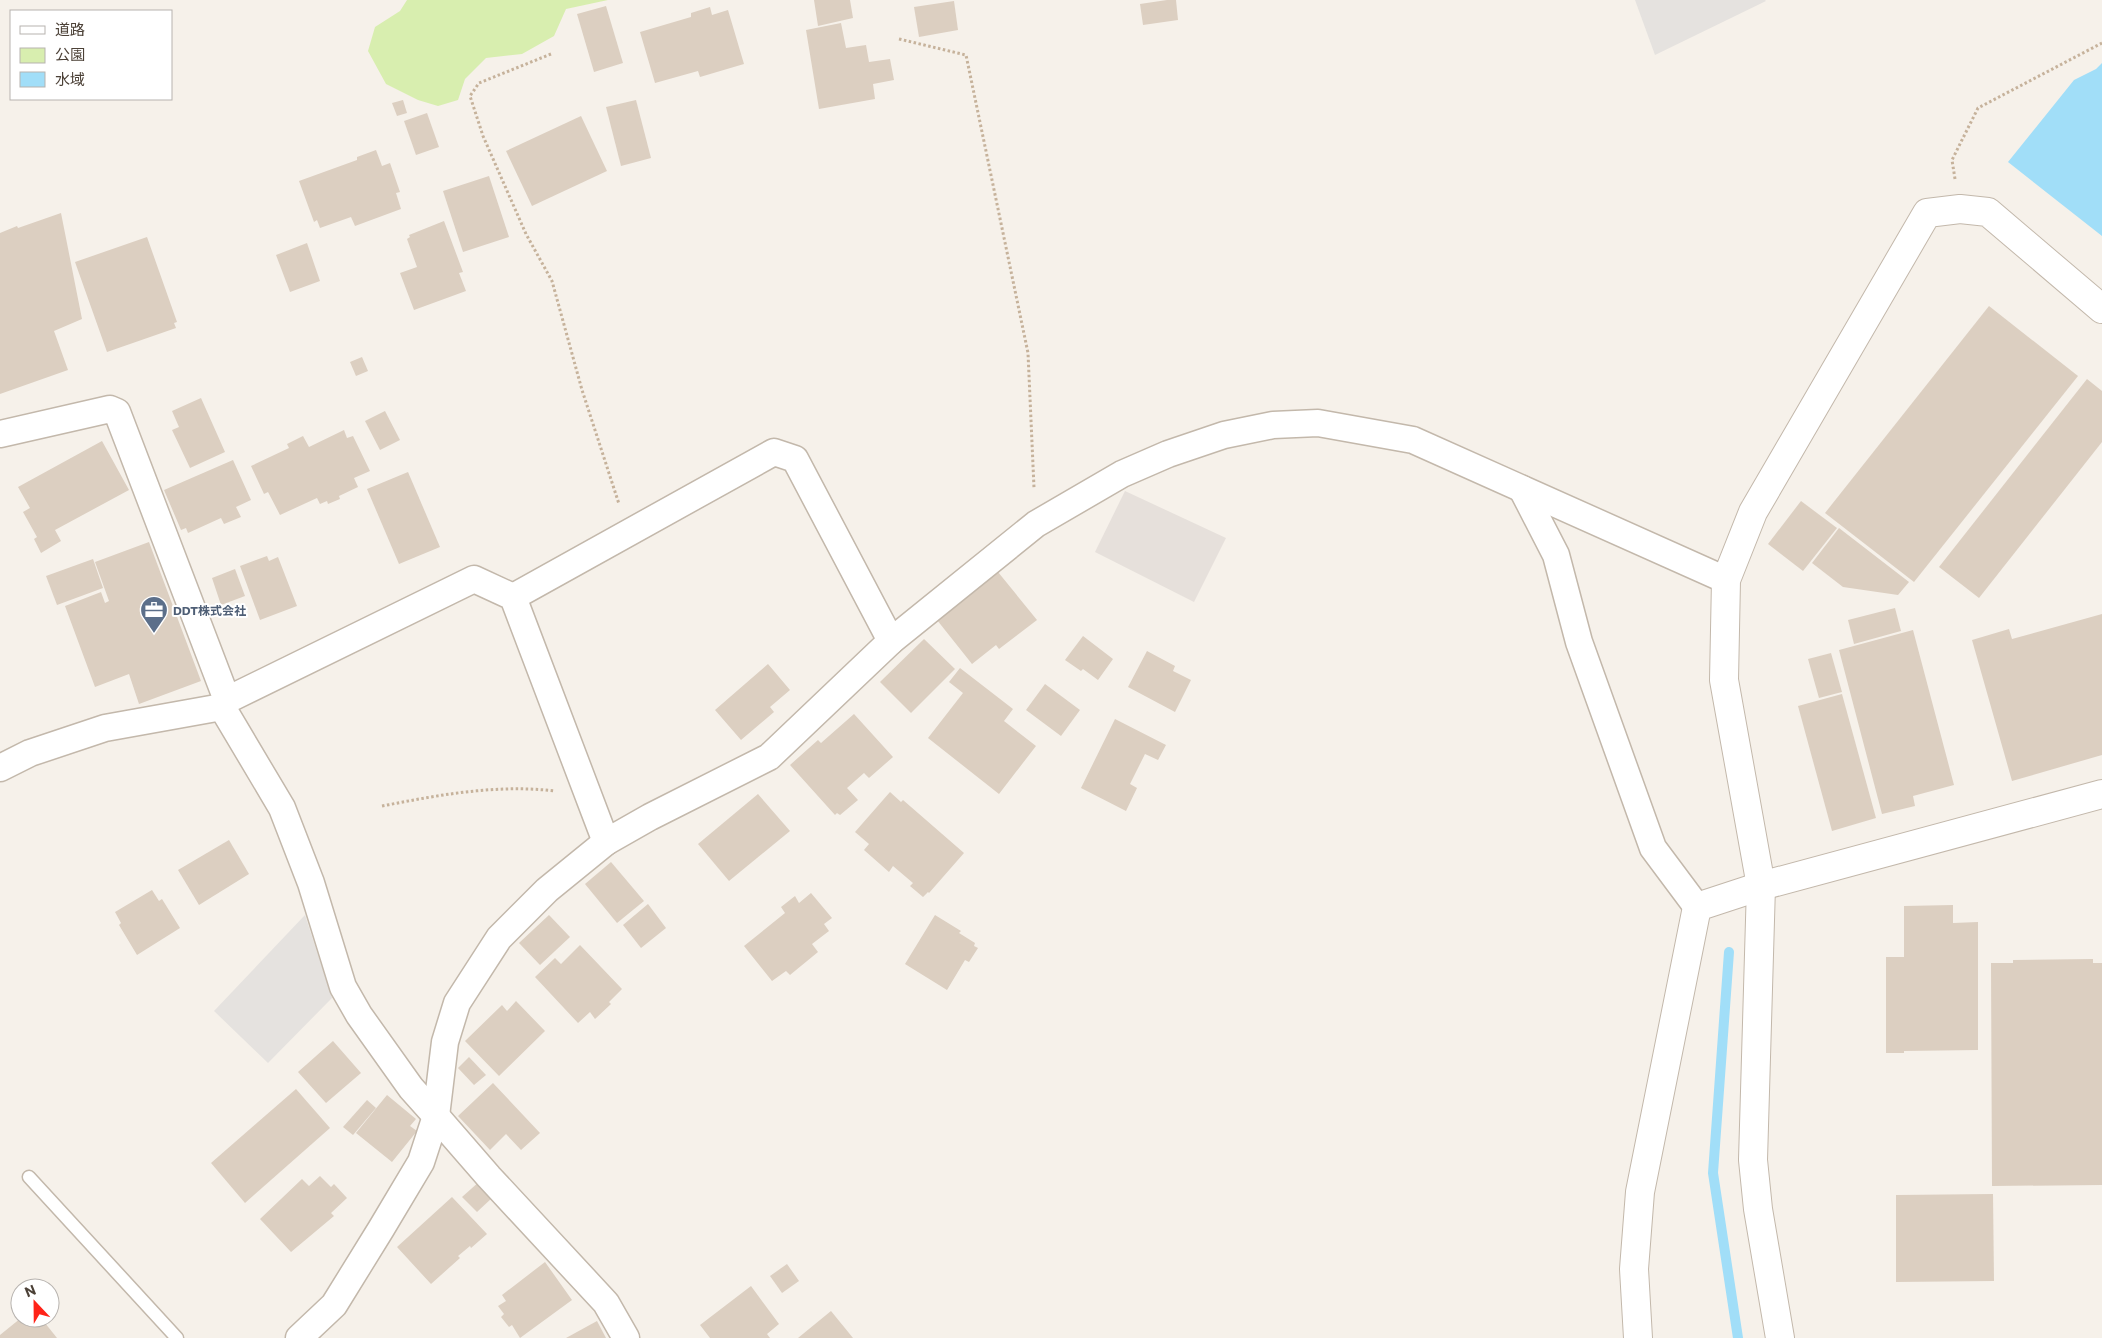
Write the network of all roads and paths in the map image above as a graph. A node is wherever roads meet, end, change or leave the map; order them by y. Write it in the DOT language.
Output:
graph roads {
  1 [pos="899,39"];
  2 [pos="2102,43"];
  3 [pos="551,54"];
  4 [pos="1960,209"];
  5 [pos="2102,309"];
  6 [pos="0,434"];
  7 [pos="1522,489"];
  8 [pos="1036,524"];
  9 [pos="628,533"];
  10 [pos="1726,580"];
  11 [pos="513,597"];
  12 [pos="891,641"];
  13 [pos="224,704"];
  14 [pos="0,768"];
  15 [pos="2102,794"];
  16 [pos="588,796"];
  17 [pos="382,806"];
  18 [pos="606,842"];
  19 [pos="1761,886"];
  20 [pos="1696,908"];
  21 [pos="436,1116"];
  22 [pos="29,1177"];
  23 [pos="177,1338"];
  24 [pos="299,1338"];
  25 [pos="626,1338"];
  26 [pos="1638,1338"];
  27 [pos="1780,1338"];
  1 -- 8 [label="path"];
  2 -- 4 [label="path"];
  3 -- 9 [label="path"];
  4 -- 5 [label="street"];
  4 -- 10 [label="street"];
  6 -- 13 [label="street"];
  7 -- 8 [label="street"];
  7 -- 10 [label="street"];
  7 -- 20 [label="street"];
  8 -- 12 [label="street"];
  9 -- 11 [label="street"];
  9 -- 12 [label="street"];
  10 -- 19 [label="street"];
  11 -- 13 [label="street"];
  11 -- 16 [label="street"];
  12 -- 18 [label="street"];
  13 -- 14 [label="street"];
  13 -- 21 [label="street"];
  15 -- 19 [label="street"];
  16 -- 17 [label="path"];
  16 -- 18 [label="street"];
  18 -- 21 [label="street"];
  19 -- 20 [label="street"];
  19 -- 27 [label="street"];
  20 -- 26 [label="street"];
  21 -- 24 [label="street"];
  21 -- 25 [label="street"];
  22 -- 23 [label="lane"];
}
